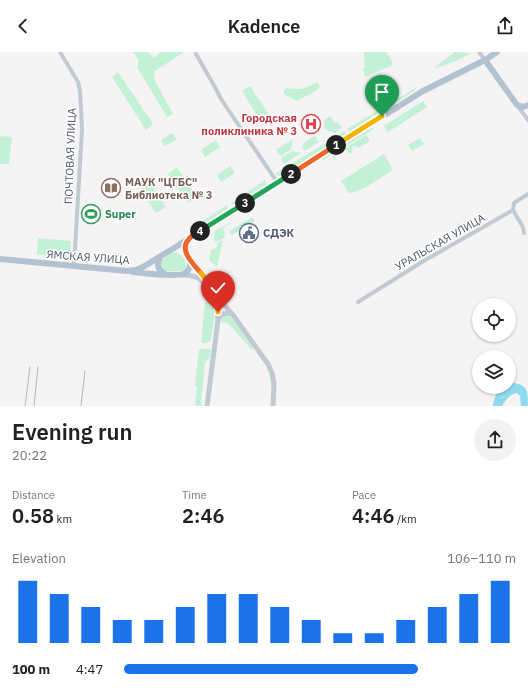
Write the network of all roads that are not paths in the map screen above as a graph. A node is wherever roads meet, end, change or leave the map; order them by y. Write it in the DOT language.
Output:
graph roads {
  1 [pos="60,52"];
  2 [pos="480,52"];
  3 [pos="497,52"];
  4 [pos="196,54"];
  5 [pos="485,60"];
  6 [pos="517,105"];
  7 [pos="528,105"];
  8 [pos="528,120"];
  9 [pos="277,182"];
  10 [pos="528,194"];
  11 [pos="513,210"];
  12 [pos="524,233"];
  13 [pos="189,238"];
  14 [pos="169,251"];
  15 [pos="163,254"];
  16 [pos="187,256"];
  17 [pos="0,259"];
  18 [pos="74,266"];
  19 [pos="127,271"];
  20 [pos="167,274"];
  21 [pos="177,275"];
  22 [pos="212,289"];
  23 [pos="358,302"];
  24 [pos="233,316"];
  25 [pos="218,320"];
  26 [pos="207,406"];
  27 [pos="273,406"];
  1 -- 18 [label="street, ПОЧТОВАЯ УЛИЦА"];
  2 -- 5 [label="street"];
  3 -- 5 [label="main road, ЯМСКАЯ УЛИЦА"];
  4 -- 9 [label="street"];
  5 -- 6 [label="main road"];
  5 -- 9 [label="main road, ЯМСКАЯ УЛИЦА"];
  6 -- 7 [label="main road"];
  6 -- 8 [label="street"];
  9 -- 13 [label="main road, ЯМСКАЯ УЛИЦА"];
  10 -- 11 [label="street, УРАЛЬСКАЯ УЛИЦА"];
  11 -- 12 [label="street"];
  11 -- 23 [label="street, УРАЛЬСКАЯ УЛИЦА"];
  13 -- 14 [label="main road, ЯМСКАЯ УЛИЦА"];
  13 -- 16 [label="main road"];
  14 -- 15 [label="main road, ЯМСКАЯ УЛИЦА"];
  14 -- 16 [label="main road"];
  15 -- 19 [label="main road, ЯМСКАЯ УЛИЦА"];
  15 -- 20 [label="main road"];
  16 -- 21 [label="main road"];
  16 -- 22 [label="street"];
  17 -- 18 [label="main road, ЯМСКАЯ УЛИЦА"];
  18 -- 19 [label="main road, ЯМСКАЯ УЛИЦА"];
  19 -- 20 [label="main road"];
  20 -- 21 [label="main road"];
  21 -- 22 [label="street"];
  22 -- 24 [label="street"];
  22 -- 25 [label="street"];
  24 -- 25 [label="street"];
  24 -- 27 [label="street"];
  25 -- 26 [label="street"];
}
